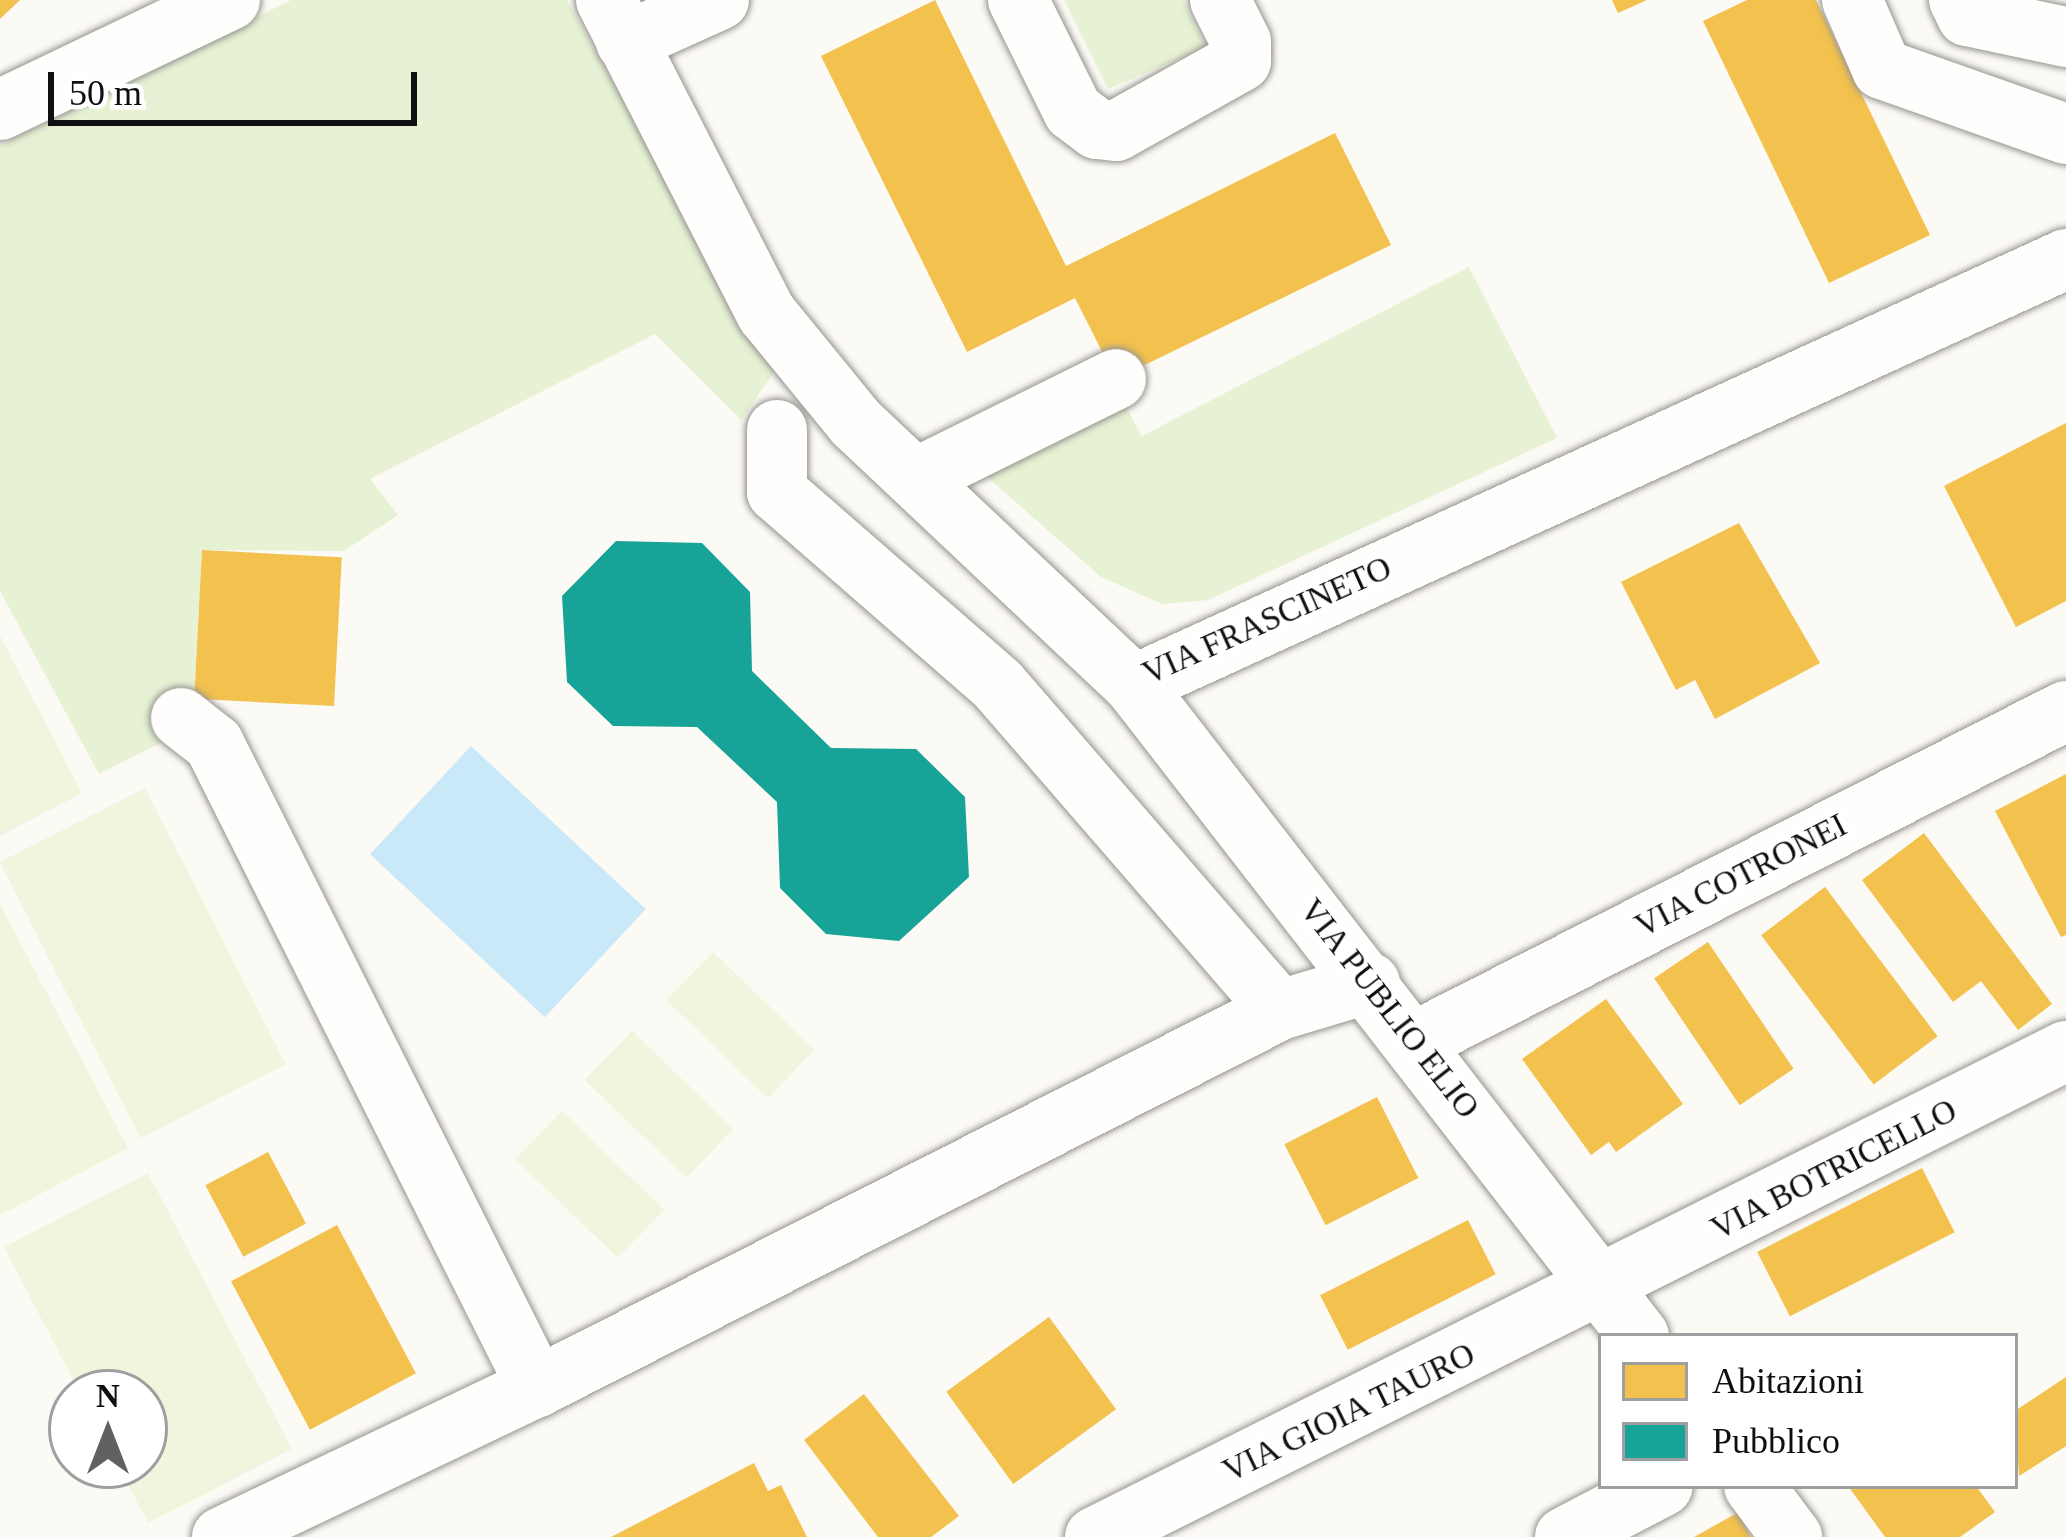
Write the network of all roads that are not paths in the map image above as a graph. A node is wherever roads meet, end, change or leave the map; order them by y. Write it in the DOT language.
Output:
graph roads {
  1 [pos="230,0"];
  2 [pos="719,0"];
  3 [pos="1018,0"];
  4 [pos="1220,0"];
  5 [pos="1852,0"];
  6 [pos="1963,8"];
  7 [pos="616,21"];
  8 [pos="2066,37"];
  9 [pos="1922,83"];
  10 [pos="0,110"];
  11 [pos="2066,134"];
  12 [pos="2066,260"];
  13 [pos="1116,380"];
  14 [pos="777,430"];
  15 [pos="916,478"];
  16 [pos="1134,686"];
  17 [pos="2066,711"];
  18 [pos="181,718"];
  19 [pos="1370,983"];
  20 [pos="1280,1010"];
  21 [pos="1416,1041"];
  22 [pos="2066,1051"];
  23 [pos="1603,1289"];
  24 [pos="1637,1333"];
  25 [pos="537,1387"];
  26 [pos="1657,1489"];
  27 [pos="1756,1489"];
  28 [pos="222,1537"];
  29 [pos="1095,1537"];
  30 [pos="1565,1537"];
  31 [pos="1792,1537"];
  1 -- 10 [label="street"];
  2 -- 7 [label="street"];
  3 -- 4 [label="street"];
  5 -- 9 [label="street"];
  6 -- 8 [label="street"];
  6 -- 9 [label="street"];
  7 -- 15 [label="street, VIA FRASCINETO"];
  9 -- 11 [label="street"];
  12 -- 16 [label="street, VIA FRASCINETO"];
  13 -- 15 [label="street"];
  14 -- 20 [label="street"];
  15 -- 16 [label="street, VIA FRASCINETO"];
  16 -- 19 [label="street, VIA PUBLIO ELIO"];
  17 -- 21 [label="street, VIA COTRONEI"];
  18 -- 25 [label="street"];
  19 -- 20 [label="street"];
  19 -- 21 [label="street, VIA PUBLIO ELIO"];
  20 -- 25 [label="street"];
  21 -- 23 [label="street, VIA PUBLIO ELIO"];
  22 -- 23 [label="street, VIA BOTRICELLO"];
  23 -- 24 [label="street, VIA PUBLIO ELIO"];
  23 -- 29 [label="street, VIA GIOIA TAURO"];
  25 -- 28 [label="street"];
  26 -- 30 [label="street"];
  27 -- 31 [label="street"];
}
